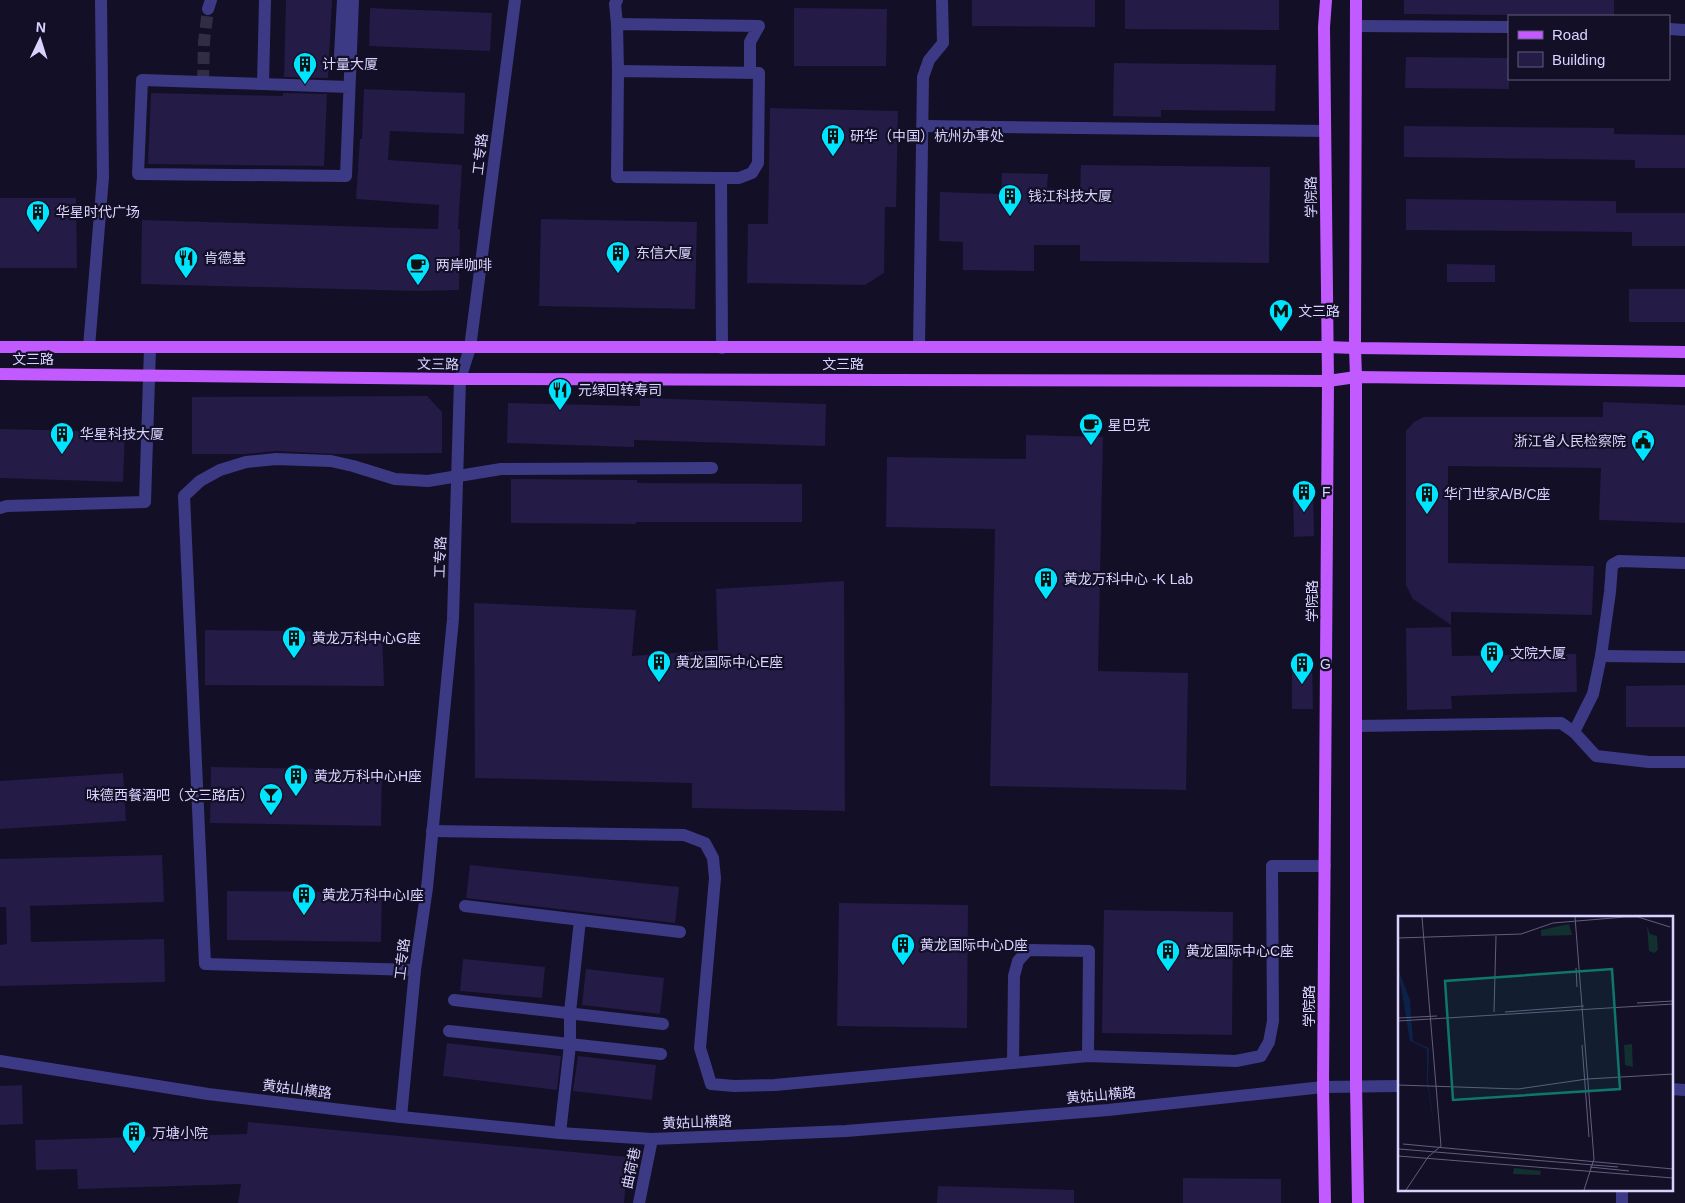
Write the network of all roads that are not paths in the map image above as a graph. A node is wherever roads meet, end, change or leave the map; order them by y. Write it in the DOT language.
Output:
graph roads {
  1 [pos="101,0"];
  2 [pos="265,0"];
  3 [pos="343,0"];
  4 [pos="353,0"];
  5 [pos="515,0"];
  6 [pos="617,0"];
  7 [pos="942,0"];
  8 [pos="1326,0"];
  9 [pos="1356,0"];
  10 [pos="617,24"];
  11 [pos="1357,26"];
  12 [pos="1508,27"];
  13 [pos="1670,29"];
  14 [pos="1685,30"];
  15 [pos="340,55"];
  16 [pos="618,71"];
  17 [pos="750,72"];
  18 [pos="263,84"];
  19 [pos="349,87"];
  20 [pos="923,126"];
  21 [pos="1325,131"];
  22 [pos="721,178"];
  23 [pos="0,347"];
  24 [pos="89,347"];
  25 [pos="919,347"];
  26 [pos="1327,347"];
  27 [pos="150,348"];
  28 [pos="470,348"];
  29 [pos="722,348"];
  30 [pos="1355,348"];
  31 [pos="1685,352"];
  32 [pos="0,374"];
  33 [pos="148,375"];
  34 [pos="1356,377"];
  35 [pos="460,379"];
  36 [pos="1328,381"];
  37 [pos="1685,381"];
  38 [pos="712,468"];
  39 [pos="457,476"];
  40 [pos="0,508"];
  41 [pos="1685,563"];
  42 [pos="1601,656"];
  43 [pos="1685,657"];
  44 [pos="1356,726"];
  45 [pos="1574,732"];
  46 [pos="1685,762"];
  47 [pos="432,831"];
  48 [pos="1325,866"];
  49 [pos="464,906"];
  50 [pos="580,920"];
  51 [pos="680,932"];
  52 [pos="415,970"];
  53 [pos="454,1000"];
  54 [pos="570,1012"];
  55 [pos="663,1024"];
  56 [pos="449,1031"];
  57 [pos="570,1045"];
  58 [pos="661,1054"];
  59 [pos="1088,1056"];
  60 [pos="0,1061"];
  61 [pos="1013,1063"];
  62 [pos="1356,1086"];
  63 [pos="1398,1086"];
  64 [pos="1324,1087"];
  65 [pos="1672,1090"];
  66 [pos="1685,1090"];
  67 [pos="401,1117"];
  68 [pos="560,1133"];
  69 [pos="652,1139"];
  70 [pos="1622,1190"];
  71 [pos="638,1203"];
  72 [pos="1326,1203"];
  73 [pos="1358,1203"];
  74 [pos="1622,1203"];
  1 -- 24 [label="street"];
  2 -- 18 [label="street"];
  3 -- 15 [label="street"];
  4 -- 19 [label="street"];
  5 -- 28 [label="street, 工专路"];
  6 -- 10 [label="street"];
  7 -- 20 [label="street"];
  8 -- 21 [label="main road, 学院路"];
  9 -- 11 [label="main road"];
  10 -- 16 [label="street"];
  10 -- 17 [label="street"];
  11 -- 12 [label="street"];
  11 -- 30 [label="main road"];
  13 -- 14 [label="street"];
  16 -- 17 [label="street"];
  16 -- 22 [label="street"];
  17 -- 22 [label="street"];
  18 -- 19 [label="street"];
  18 -- 19 [label="street"];
  20 -- 21 [label="street"];
  20 -- 25 [label="street"];
  21 -- 26 [label="main road, 学院路"];
  22 -- 29 [label="street"];
  23 -- 24 [label="main road, 文三路"];
  24 -- 27 [label="main road, 文三路"];
  25 -- 26 [label="main road, 文三路"];
  25 -- 29 [label="main road, 文三路"];
  26 -- 30 [label="main road, 文三路"];
  26 -- 36 [label="main road, 学院路"];
  27 -- 28 [label="main road, 文三路"];
  27 -- 33 [label="street"];
  28 -- 29 [label="main road, 文三路"];
  28 -- 35 [label="street, 工专路"];
  30 -- 31 [label="main road, 文三路"];
  30 -- 34 [label="main road"];
  32 -- 33 [label="main road, 文三路"];
  33 -- 35 [label="main road, 文三路"];
  33 -- 40 [label="street"];
  34 -- 36 [label="main road, 文三路"];
  34 -- 37 [label="main road, 文三路"];
  34 -- 44 [label="main road"];
  35 -- 36 [label="main road, 文三路"];
  35 -- 39 [label="street, 工专路"];
  36 -- 48 [label="main road, 学院路"];
  38 -- 39 [label="street"];
  39 -- 47 [label="street, 工专路"];
  39 -- 52 [label="street"];
  41 -- 42 [label="street"];
  42 -- 43 [label="street"];
  42 -- 45 [label="street"];
  44 -- 45 [label="street"];
  44 -- 62 [label="main road"];
  45 -- 46 [label="street"];
  47 -- 52 [label="street, 工专路"];
  47 -- 61 [label="street"];
  48 -- 59 [label="street"];
  48 -- 64 [label="main road, 学院路"];
  49 -- 50 [label="street"];
  50 -- 51 [label="street"];
  50 -- 54 [label="street"];
  52 -- 67 [label="street, 工专路"];
  53 -- 54 [label="street"];
  54 -- 55 [label="street"];
  54 -- 57 [label="street"];
  56 -- 57 [label="street"];
  57 -- 58 [label="street"];
  57 -- 68 [label="street"];
  59 -- 61 [label="street"];
  59 -- 61 [label="street"];
  60 -- 67 [label="street, 黄姑山横路"];
  62 -- 63 [label="street, 黄姑山横路"];
  62 -- 64 [label="street, 黄姑山横路"];
  62 -- 73 [label="main road"];
  64 -- 69 [label="street, 黄姑山横路"];
  64 -- 72 [label="main road, 学院路"];
  65 -- 66 [label="street"];
  67 -- 68 [label="street, 黄姑山横路"];
  68 -- 69 [label="street, 黄姑山横路"];
  69 -- 71 [label="street, 曲荷巷"];
  70 -- 74 [label="street"];
}
